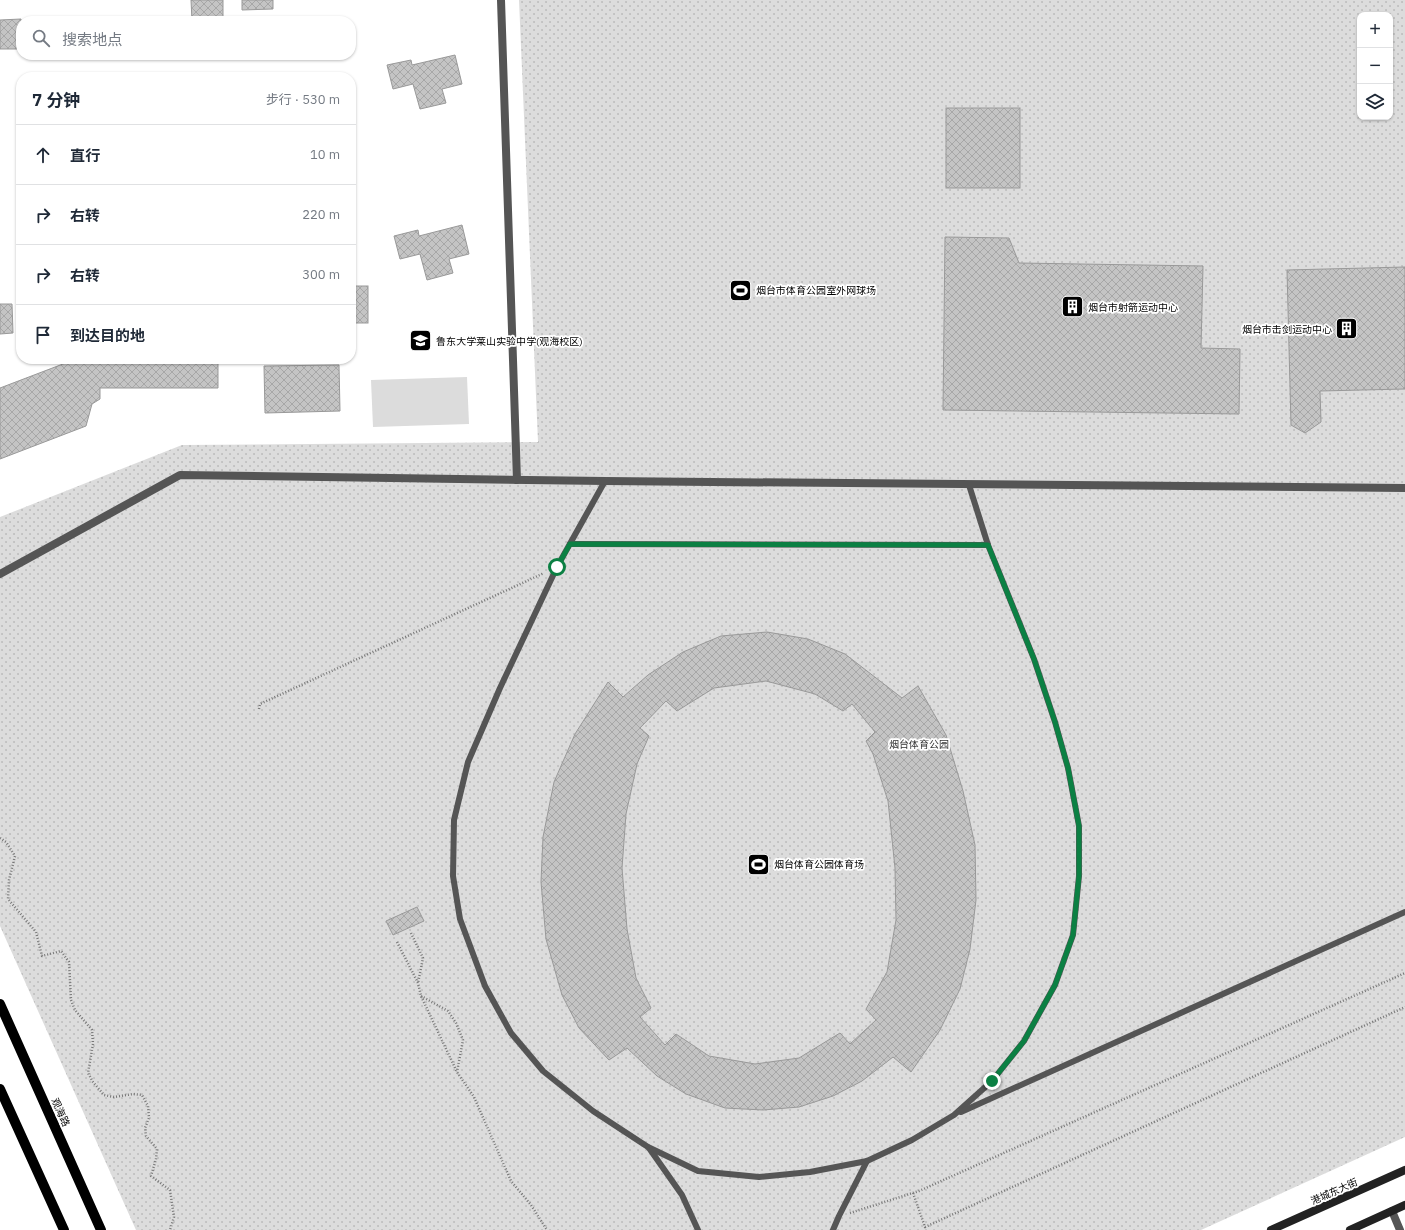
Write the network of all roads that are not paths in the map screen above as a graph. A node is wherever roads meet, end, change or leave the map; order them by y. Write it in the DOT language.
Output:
graph roads {
  1 [pos="501,0"];
  2 [pos="517,480"];
  3 [pos="605,481"];
  4 [pos="969,485"];
  5 [pos="1405,488"];
  6 [pos="570,544"];
  7 [pos="988,545"];
  8 [pos="0,574"];
  9 [pos="1405,912"];
  10 [pos="0,1004"];
  11 [pos="0,1089"];
  12 [pos="954,1115"];
  13 [pos="648,1147"];
  14 [pos="867,1161"];
  15 [pos="1405,1170"];
  16 [pos="1405,1205"];
  17 [pos="1392,1211"];
  18 [pos="64,1230"];
  19 [pos="101,1230"];
  20 [pos="698,1230"];
  21 [pos="833,1230"];
  22 [pos="1270,1230"];
  23 [pos="1350,1230"];
  24 [pos="1400,1230"];
  1 -- 2 [label="street"];
  2 -- 3 [label="street"];
  2 -- 8 [label="street"];
  3 -- 4 [label="street"];
  3 -- 6 [label="lane"];
  4 -- 5 [label="street"];
  4 -- 7 [label="lane"];
  6 -- 7 [label="lane"];
  6 -- 13 [label="lane"];
  7 -- 12 [label="lane"];
  9 -- 12 [label="lane"];
  10 -- 19 [label="main road, 观海路"];
  11 -- 18 [label="main road"];
  12 -- 14 [label="lane"];
  13 -- 14 [label="lane"];
  13 -- 20 [label="lane"];
  14 -- 21 [label="lane"];
  15 -- 22 [label="main road, 港城东大街"];
  16 -- 17 [label="main road"];
  17 -- 23 [label="main road"];
  17 -- 24 [label="street"];
}
